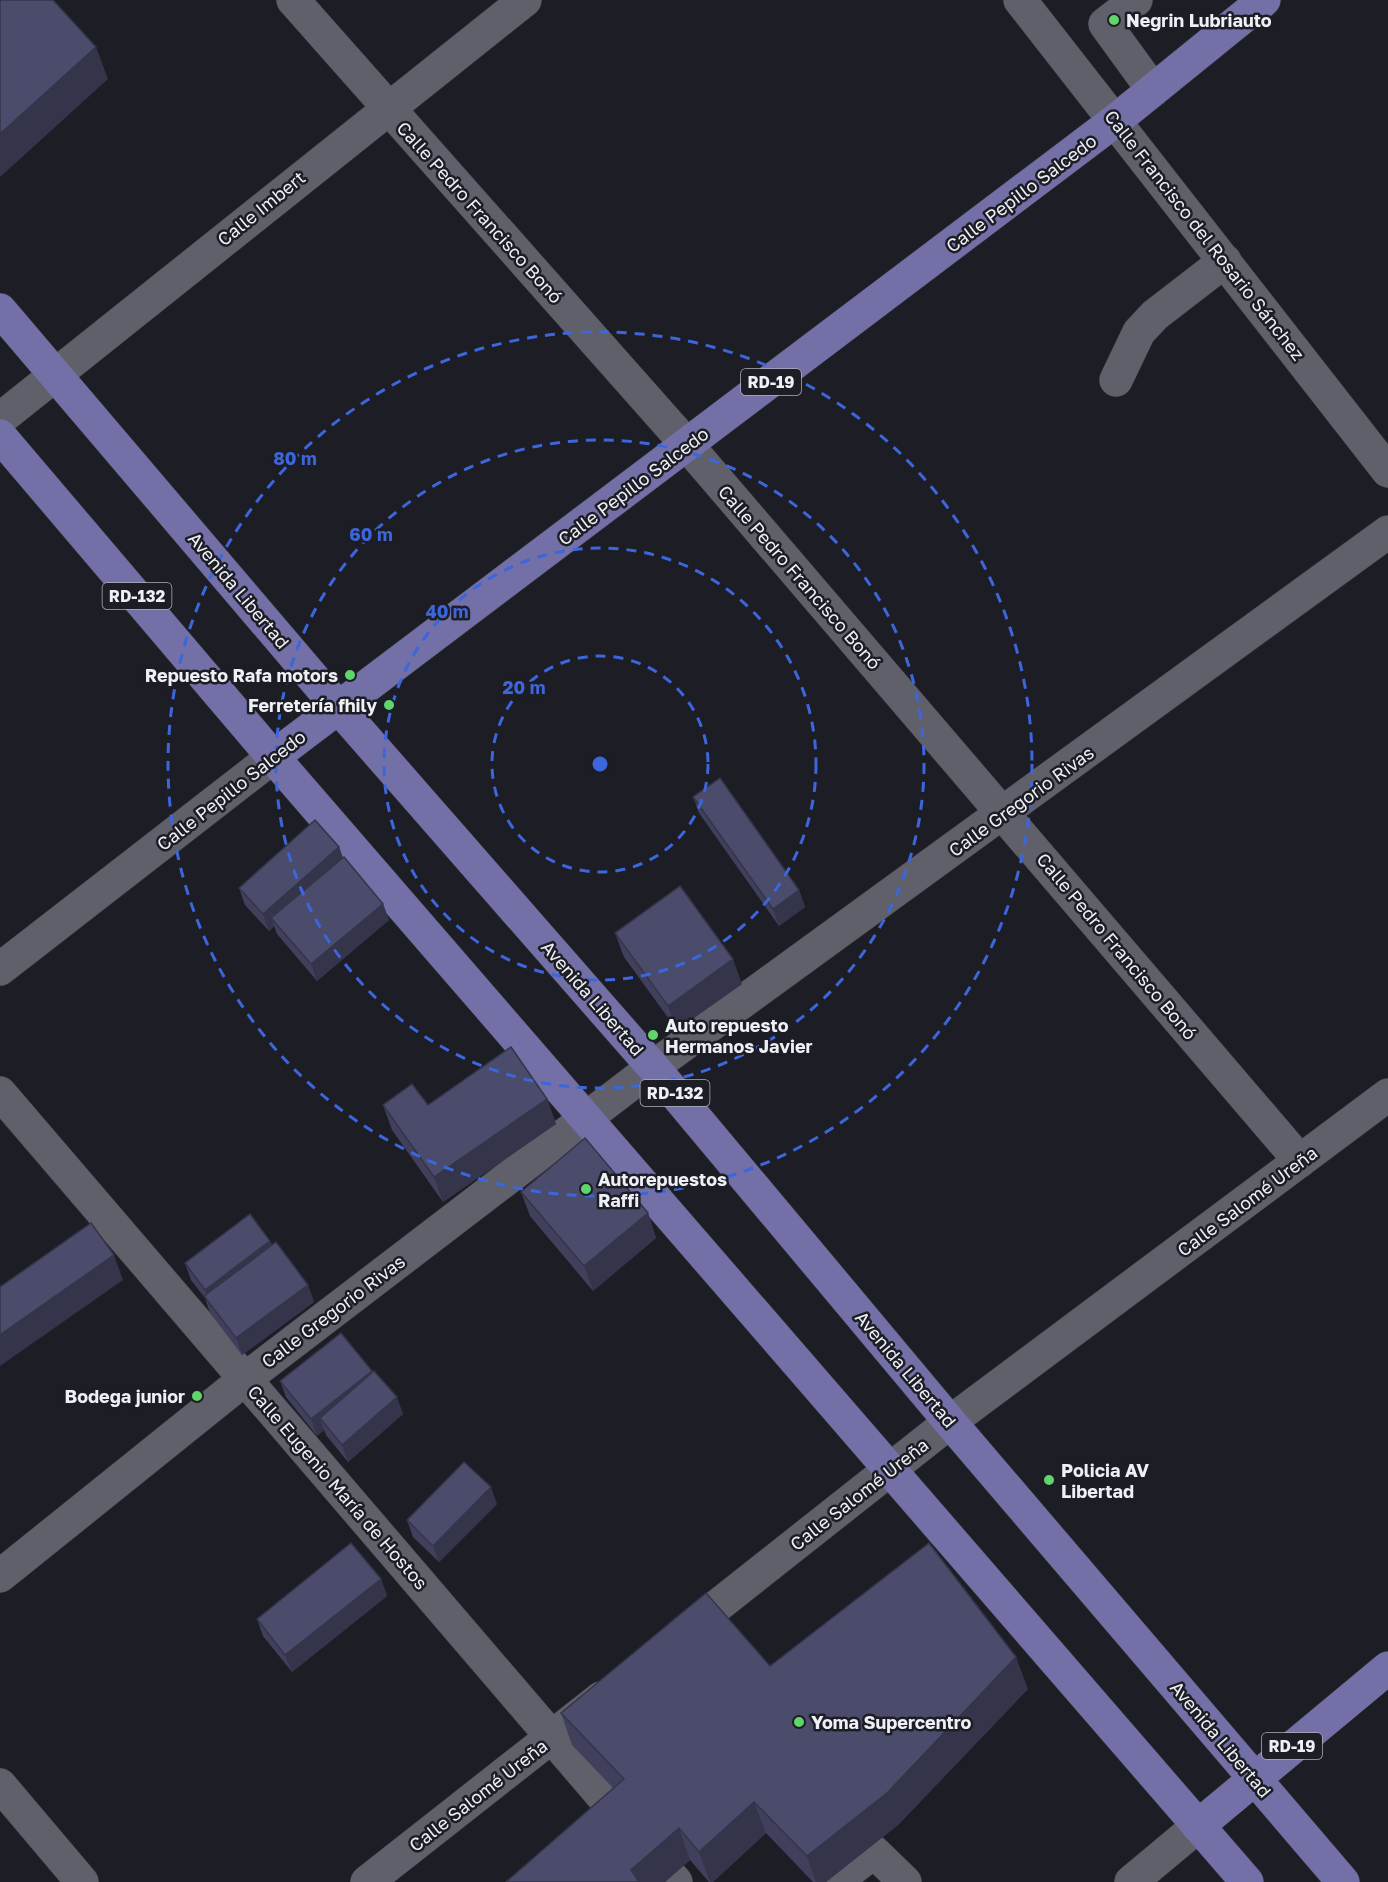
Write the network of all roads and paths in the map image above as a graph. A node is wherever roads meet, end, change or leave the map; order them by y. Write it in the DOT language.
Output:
graph roads {
  1 [pos="293,0"];
  2 [pos="525,0"];
  3 [pos="1020,0"];
  4 [pos="1136,0"];
  5 [pos="1264,0"];
  6 [pos="1105,24"];
  7 [pos="1062,53"];
  8 [pos="1153,90"];
  9 [pos="388,107"];
  10 [pos="1116,120"];
  11 [pos="1225,261"];
  12 [pos="0,310"];
  13 [pos="55,374"];
  14 [pos="1116,380"];
  15 [pos="0,419"];
  16 [pos="0,436"];
  17 [pos="688,446"];
  18 [pos="1388,471"];
  19 [pos="1388,532"];
  20 [pos="338,707"];
  21 [pos="273,757"];
  22 [pos="1005,813"];
  23 [pos="0,969"];
  24 [pos="653,1066"];
  25 [pos="0,1093"];
  26 [pos="1388,1095"];
  27 [pos="586,1117"];
  28 [pos="1300,1161"];
  29 [pos="244,1379"];
  30 [pos="950,1422"];
  31 [pos="888,1470"];
  32 [pos="0,1576"];
  33 [pos="655,1655"];
  34 [pos="1388,1668"];
  35 [pos="627,1677"];
  36 [pos="552,1737"];
  37 [pos="1254,1777"];
  38 [pos="0,1785"];
  39 [pos="1198,1826"];
  40 [pos="82,1882"];
  41 [pos="368,1882"];
  42 [pos="676,1882"];
  43 [pos="835,1882"];
  44 [pos="905,1882"];
  45 [pos="1131,1882"];
  46 [pos="1247,1882"];
  47 [pos="1343,1882"];
  1 -- 9 [label="street, Calle Pedro Francisco Bonó"];
  2 -- 9 [label="street, Calle Imbert"];
  3 -- 7 [label="street, Calle Francisco del Rosario Sánchez"];
  4 -- 6 [label="street"];
  5 -- 8 [label="main road, Calle Pepillo Salcedo / RD-19"];
  6 -- 7 [label="street"];
  6 -- 8 [label="street"];
  7 -- 10 [label="street, Calle Francisco del Rosario Sánchez"];
  8 -- 10 [label="main road, Calle Pepillo Salcedo / RD-19"];
  9 -- 13 [label="street, Calle Imbert"];
  9 -- 17 [label="street, Calle Pedro Francisco Bonó"];
  10 -- 11 [label="street, Calle Francisco del Rosario Sánchez"];
  10 -- 17 [label="main road, Calle Pepillo Salcedo / RD-19"];
  11 -- 14 [label="street"];
  11 -- 18 [label="street, Calle Francisco del Rosario Sánchez"];
  12 -- 13 [label="main road, Avenida Libertad / RD-132"];
  13 -- 15 [label="street, Calle Imbert"];
  13 -- 20 [label="main road, Avenida Libertad / RD-132"];
  16 -- 21 [label="main road, RD-132"];
  17 -- 20 [label="main road, Calle Pepillo Salcedo / RD-19"];
  17 -- 22 [label="street, Calle Pedro Francisco Bonó"];
  19 -- 22 [label="street, Calle Gregorio Rivas"];
  20 -- 21 [label="main road, Calle Pepillo Salcedo / RD-19"];
  20 -- 24 [label="main road, Avenida Libertad / RD-132"];
  21 -- 23 [label="street, Calle Pepillo Salcedo"];
  21 -- 27 [label="main road, RD-132"];
  22 -- 24 [label="street, Calle Gregorio Rivas"];
  22 -- 28 [label="street, Calle Pedro Francisco Bonó"];
  24 -- 27 [label="street, Calle Gregorio Rivas"];
  24 -- 30 [label="main road, Avenida Libertad / RD-132"];
  25 -- 29 [label="street, Calle Eugenio María de Hostos"];
  26 -- 28 [label="street, Calle Salomé Ureña"];
  27 -- 29 [label="street, Calle Gregorio Rivas"];
  27 -- 31 [label="main road, RD-132"];
  28 -- 30 [label="street, Calle Salomé Ureña"];
  29 -- 32 [label="street, Calle Gregorio Rivas"];
  29 -- 36 [label="street, Calle Eugenio María de Hostos"];
  30 -- 31 [label="street, Calle Salomé Ureña"];
  30 -- 37 [label="main road, Avenida Libertad / RD-132"];
  31 -- 33 [label="street, Calle Salomé Ureña"];
  31 -- 39 [label="main road, RD-132"];
  34 -- 37 [label="main road, RD-19"];
  35 -- 36 [label="street, Calle Salomé Ureña"];
  36 -- 41 [label="street, Calle Salomé Ureña"];
  36 -- 42 [label="street, Calle Eugenio María de Hostos"];
  37 -- 39 [label="main road, RD-19"];
  37 -- 47 [label="main road, Avenida Libertad / RD-132"];
  38 -- 40 [label="street"];
  39 -- 45 [label="street"];
  39 -- 46 [label="main road, RD-132"];
  43 -- 44 [label="street"];
}
